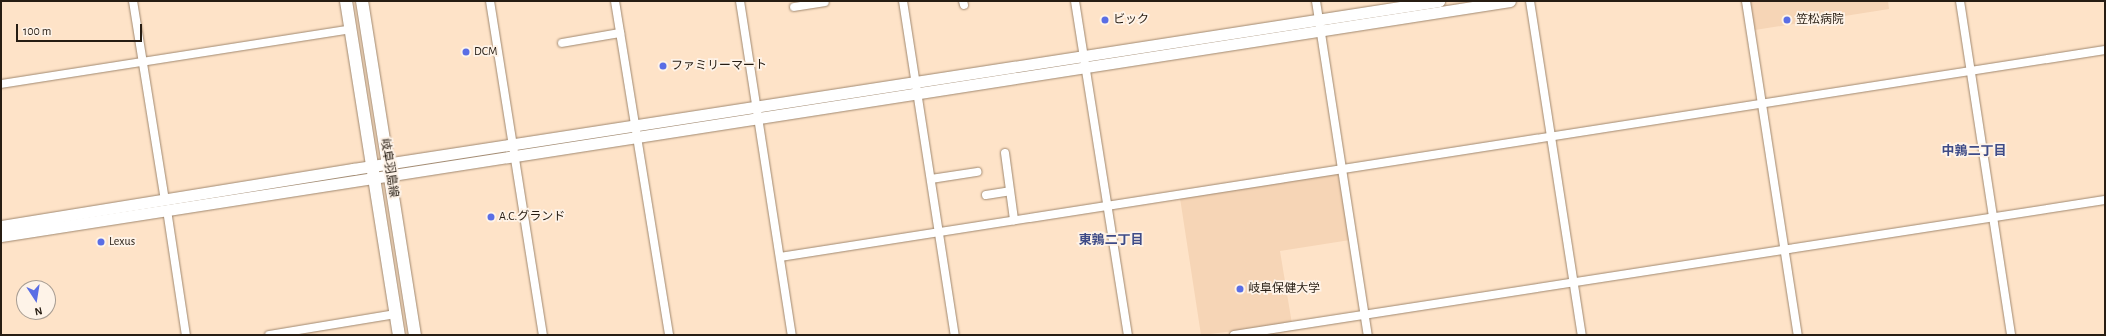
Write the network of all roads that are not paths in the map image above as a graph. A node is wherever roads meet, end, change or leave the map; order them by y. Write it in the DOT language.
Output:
graph roads {
  1 [pos="133,1"];
  2 [pos="346,1"];
  3 [pos="362,1"];
  4 [pos="490,1"];
  5 [pos="615,1"];
  6 [pos="740,1"];
  7 [pos="903,1"];
  8 [pos="1075,1"];
  9 [pos="1316,1"];
  10 [pos="1439,1"];
  11 [pos="1510,1"];
  12 [pos="1530,1"];
  13 [pos="1746,1"];
  14 [pos="1960,1"];
  15 [pos="825,2"];
  16 [pos="809,3"];
  17 [pos="794,7"];
  18 [pos="1320,25"];
  19 [pos="351,29"];
  20 [pos="620,33"];
  21 [pos="562,43"];
  22 [pos="2105,50"];
  23 [pos="1084,57"];
  24 [pos="143,62"];
  25 [pos="1087,68"];
  26 [pos="1970,71"];
  27 [pos="1,84"];
  28 [pos="917,89"];
  29 [pos="1762,104"];
  30 [pos="757,113"];
  31 [pos="636,132"];
  32 [pos="1551,136"];
  33 [pos="513,145"];
  34 [pos="1005,153"];
  35 [pos="514,156"];
  36 [pos="1342,169"];
  37 [pos="389,170"];
  38 [pos="373,172"];
  39 [pos="977,172"];
  40 [pos="931,179"];
  41 [pos="1010,191"];
  42 [pos="986,195"];
  43 [pos="2105,200"];
  44 [pos="166,205"];
  45 [pos="1108,205"];
  46 [pos="1995,217"];
  47 [pos="1014,220"];
  48 [pos="1,226"];
  49 [pos="939,232"];
  50 [pos="1,236"];
  51 [pos="1785,250"];
  52 [pos="780,257"];
  53 [pos="1574,282"];
  54 [pos="396,314"];
  55 [pos="1365,315"];
  56 [pos="186,335"];
  57 [pos="269,335"];
  58 [pos="399,335"];
  59 [pos="415,335"];
  60 [pos="543,335"];
  61 [pos="669,335"];
  62 [pos="792,335"];
  63 [pos="955,335"];
  64 [pos="1128,335"];
  65 [pos="1234,335"];
  66 [pos="1368,335"];
  67 [pos="1582,335"];
  68 [pos="1798,335"];
  69 [pos="2011,335"];
  1 -- 24 [label="street"];
  2 -- 19 [label="main road, 岐阜羽島線"];
  3 -- 37 [label="main road, 岐阜羽島線"];
  4 -- 33 [label="street"];
  5 -- 20 [label="street"];
  6 -- 30 [label="street"];
  7 -- 28 [label="street"];
  8 -- 23 [label="street"];
  9 -- 18 [label="street"];
  10 -- 18 [label="street"];
  11 -- 18 [label="street"];
  12 -- 32 [label="street"];
  13 -- 29 [label="street"];
  14 -- 26 [label="street"];
  15 -- 16 [label="street"];
  16 -- 17 [label="street"];
  18 -- 23 [label="street"];
  18 -- 25 [label="street"];
  18 -- 36 [label="street"];
  19 -- 24 [label="street"];
  19 -- 38 [label="main road, 岐阜羽島線"];
  20 -- 21 [label="street"];
  20 -- 31 [label="street"];
  22 -- 26 [label="street"];
  23 -- 25 [label="street"];
  23 -- 28 [label="street"];
  24 -- 27 [label="street"];
  24 -- 44 [label="street"];
  25 -- 28 [label="street"];
  25 -- 45 [label="street"];
  26 -- 29 [label="street"];
  26 -- 46 [label="street"];
  28 -- 30 [label="street"];
  28 -- 40 [label="street"];
  29 -- 32 [label="street"];
  29 -- 51 [label="street"];
  30 -- 31 [label="street"];
  30 -- 52 [label="street"];
  31 -- 33 [label="street"];
  31 -- 35 [label="street"];
  31 -- 61 [label="street"];
  32 -- 36 [label="street"];
  32 -- 53 [label="street"];
  33 -- 35 [label="street"];
  33 -- 37 [label="street"];
  34 -- 41 [label="street"];
  35 -- 37 [label="street"];
  35 -- 60 [label="street"];
  36 -- 45 [label="street"];
  36 -- 55 [label="street"];
  37 -- 38 [label="street"];
  37 -- 59 [label="main road, 岐阜羽島線"];
  38 -- 44 [label="street"];
  38 -- 54 [label="main road, 岐阜羽島線"];
  39 -- 40 [label="street"];
  40 -- 49 [label="street"];
  41 -- 42 [label="street"];
  41 -- 47 [label="street"];
  43 -- 46 [label="street"];
  44 -- 48 [label="street"];
  44 -- 50 [label="street"];
  44 -- 56 [label="street"];
  45 -- 47 [label="street"];
  45 -- 64 [label="street"];
  46 -- 51 [label="street"];
  46 -- 69 [label="street"];
  47 -- 49 [label="street"];
  49 -- 52 [label="street"];
  49 -- 63 [label="street"];
  51 -- 53 [label="street"];
  51 -- 68 [label="street"];
  52 -- 62 [label="street"];
  53 -- 55 [label="street"];
  53 -- 67 [label="street"];
  54 -- 57 [label="street"];
  54 -- 58 [label="main road, 岐阜羽島線"];
  55 -- 65 [label="street"];
  55 -- 66 [label="street"];
}
